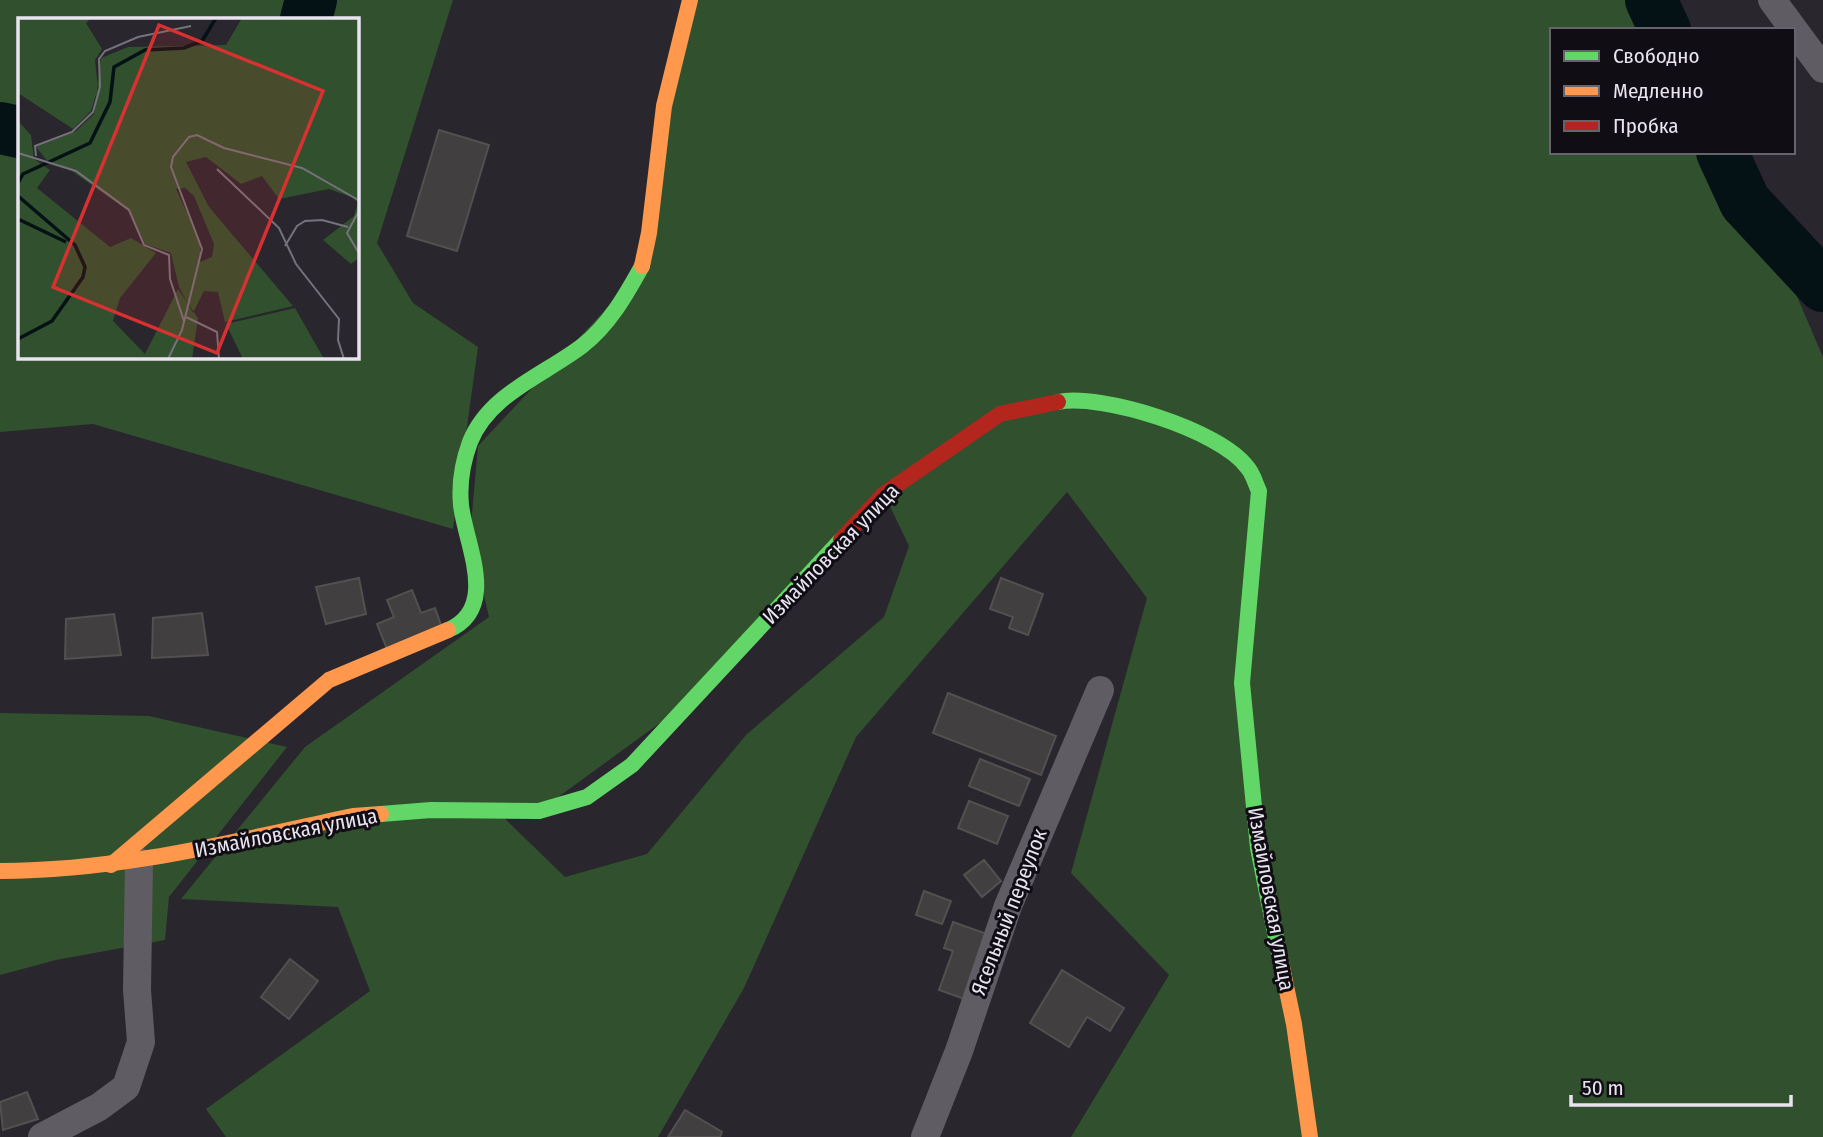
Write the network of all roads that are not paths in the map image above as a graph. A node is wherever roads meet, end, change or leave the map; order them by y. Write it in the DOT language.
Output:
graph roads {
  1 [pos="690,0"];
  2 [pos="1772,0"];
  3 [pos="1793,28"];
  4 [pos="1795,31"];
  5 [pos="1823,69"];
  6 [pos="1100,690"];
  7 [pos="139,862"];
  8 [pos="111,865"];
  9 [pos="0,872"];
  10 [pos="42,1137"];
  11 [pos="925,1137"];
  12 [pos="1310,1137"];
  1 -- 8 [label="street"];
  2 -- 3 [label="street"];
  4 -- 5 [label="street"];
  6 -- 11 [label="street, Ясельный переулок"];
  7 -- 8 [label="street, Измайловская улица"];
  7 -- 10 [label="street"];
  7 -- 12 [label="street, Измайловская улица"];
  8 -- 9 [label="street, Измайловская улица"];
}
